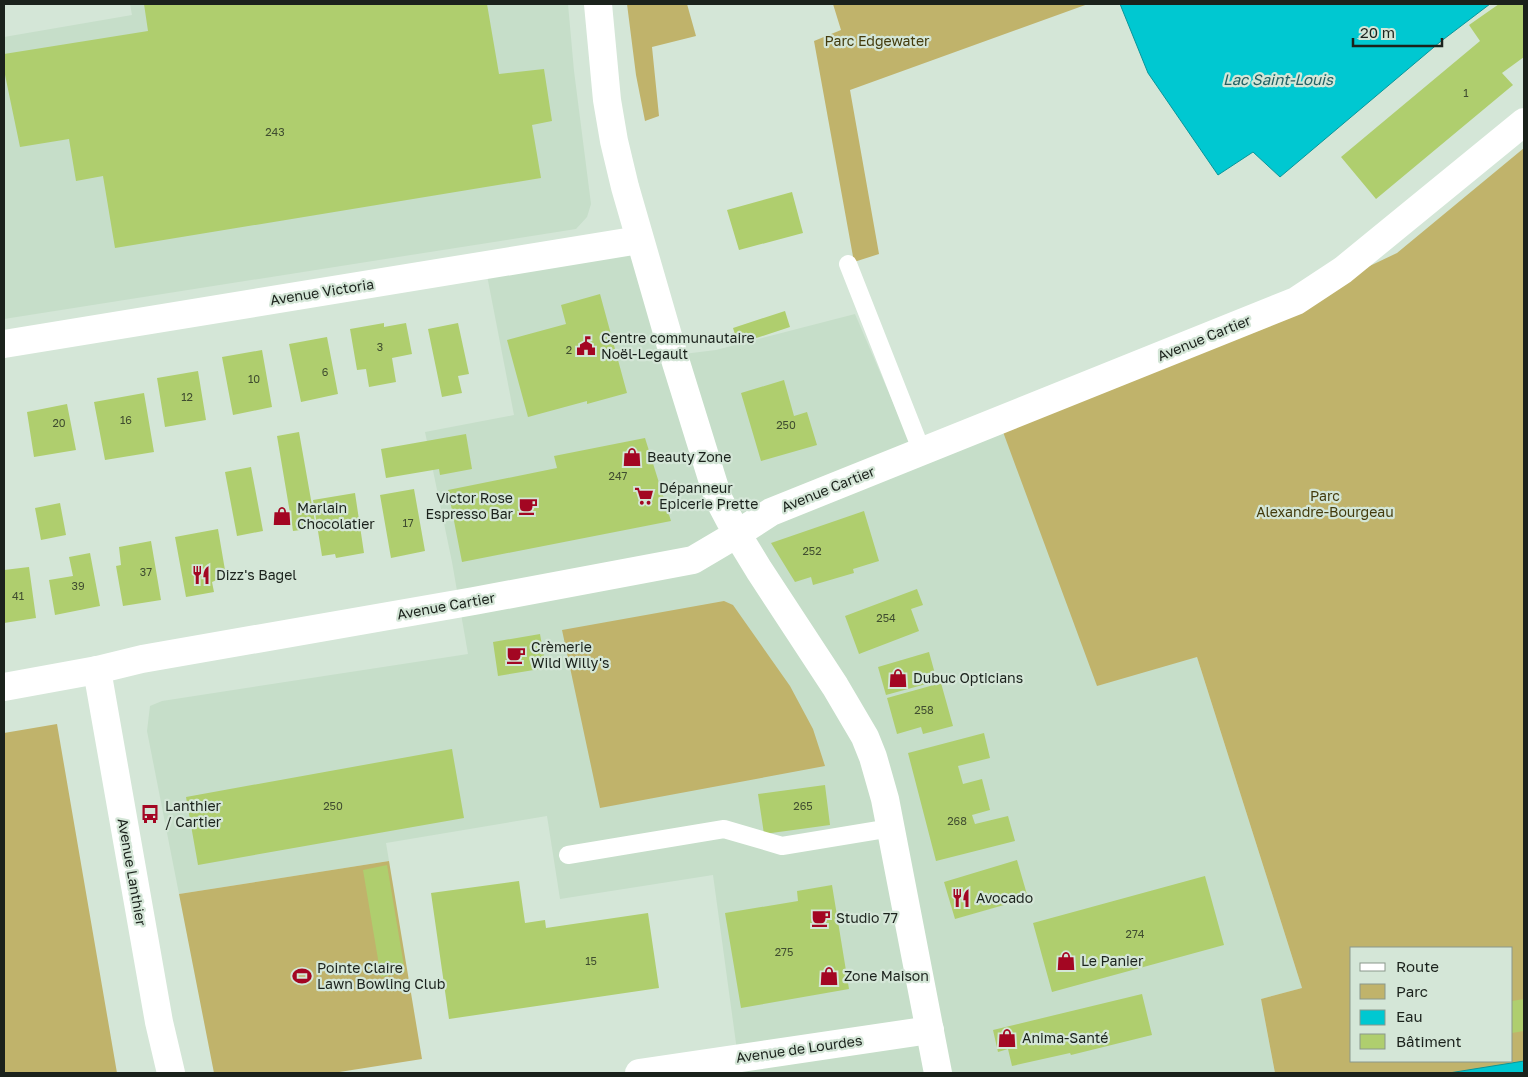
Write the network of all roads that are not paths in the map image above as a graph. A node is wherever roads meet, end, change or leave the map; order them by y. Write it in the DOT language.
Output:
graph roads {
  1 [pos="598,4"];
  2 [pos="1524,122"];
  3 [pos="639,240"];
  4 [pos="848,264"];
  5 [pos="4,344"];
  6 [pos="922,452"];
  7 [pos="737,534"];
  8 [pos="97,670"];
  9 [pos="4,687"];
  10 [pos="891,828"];
  11 [pos="568,855"];
  12 [pos="930,1030"];
  13 [pos="171,1073"];
  14 [pos="639,1073"];
  15 [pos="938,1073"];
  1 -- 3 [label="street"];
  2 -- 6 [label="street, Avenue Cartier"];
  3 -- 5 [label="street, Avenue Victoria"];
  3 -- 7 [label="street"];
  4 -- 6 [label="lane"];
  6 -- 7 [label="street, Avenue Cartier"];
  7 -- 8 [label="street, Avenue Cartier"];
  7 -- 10 [label="street"];
  8 -- 9 [label="street, Avenue Cartier"];
  8 -- 13 [label="street, Avenue Lanthier"];
  10 -- 11 [label="lane"];
  10 -- 12 [label="street"];
  12 -- 14 [label="street, Avenue de Lourdes"];
  12 -- 15 [label="street"];
}
